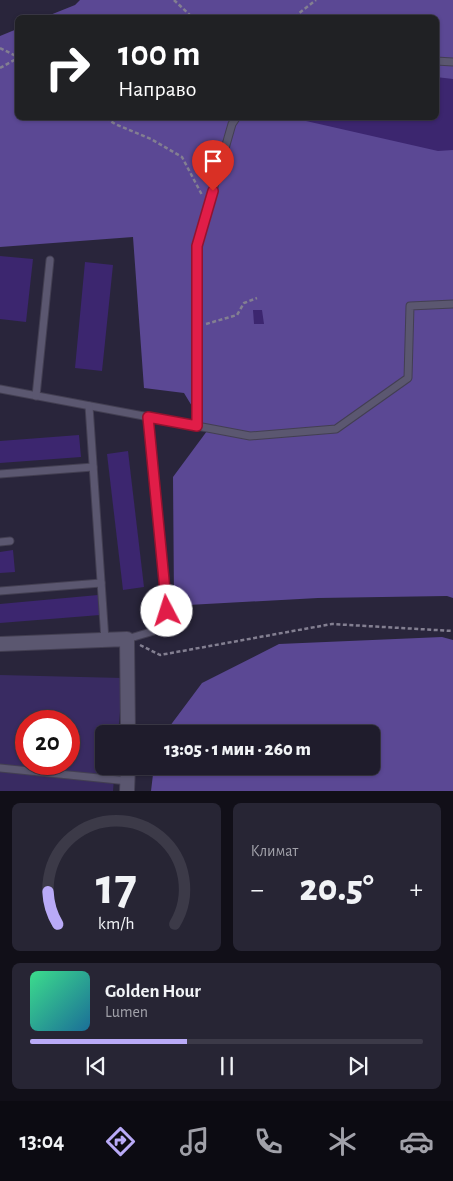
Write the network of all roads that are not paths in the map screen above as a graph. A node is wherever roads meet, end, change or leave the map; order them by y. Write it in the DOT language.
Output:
graph roads {
  1 [pos="439,61"];
  2 [pos="453,62"];
  3 [pos="235,120"];
  4 [pos="50,260"];
  5 [pos="453,304"];
  6 [pos="0,389"];
  7 [pos="36,396"];
  8 [pos="89,406"];
  9 [pos="148,417"];
  10 [pos="197,426"];
  11 [pos="93,468"];
  12 [pos="0,474"];
  13 [pos="10,541"];
  14 [pos="0,542"];
  15 [pos="101,583"];
  16 [pos="0,591"];
  17 [pos="127,639"];
  18 [pos="106,640"];
  19 [pos="0,644"];
  20 [pos="128,725"];
  21 [pos="0,768"];
  22 [pos="128,786"];
  1 -- 2 [label="lane"];
  3 -- 10 [label="lane"];
  4 -- 7 [label="lane"];
  5 -- 10 [label="lane"];
  6 -- 7 [label="lane"];
  7 -- 8 [label="lane"];
  8 -- 9 [label="lane"];
  8 -- 11 [label="lane"];
  9 -- 10 [label="lane"];
  9 -- 17 [label="lane"];
  11 -- 12 [label="lane"];
  11 -- 15 [label="lane"];
  13 -- 14 [label="lane"];
  15 -- 16 [label="lane"];
  15 -- 18 [label="lane"];
  17 -- 18 [label="street"];
  17 -- 20 [label="street"];
  18 -- 19 [label="street"];
  21 -- 22 [label="lane"];
}
